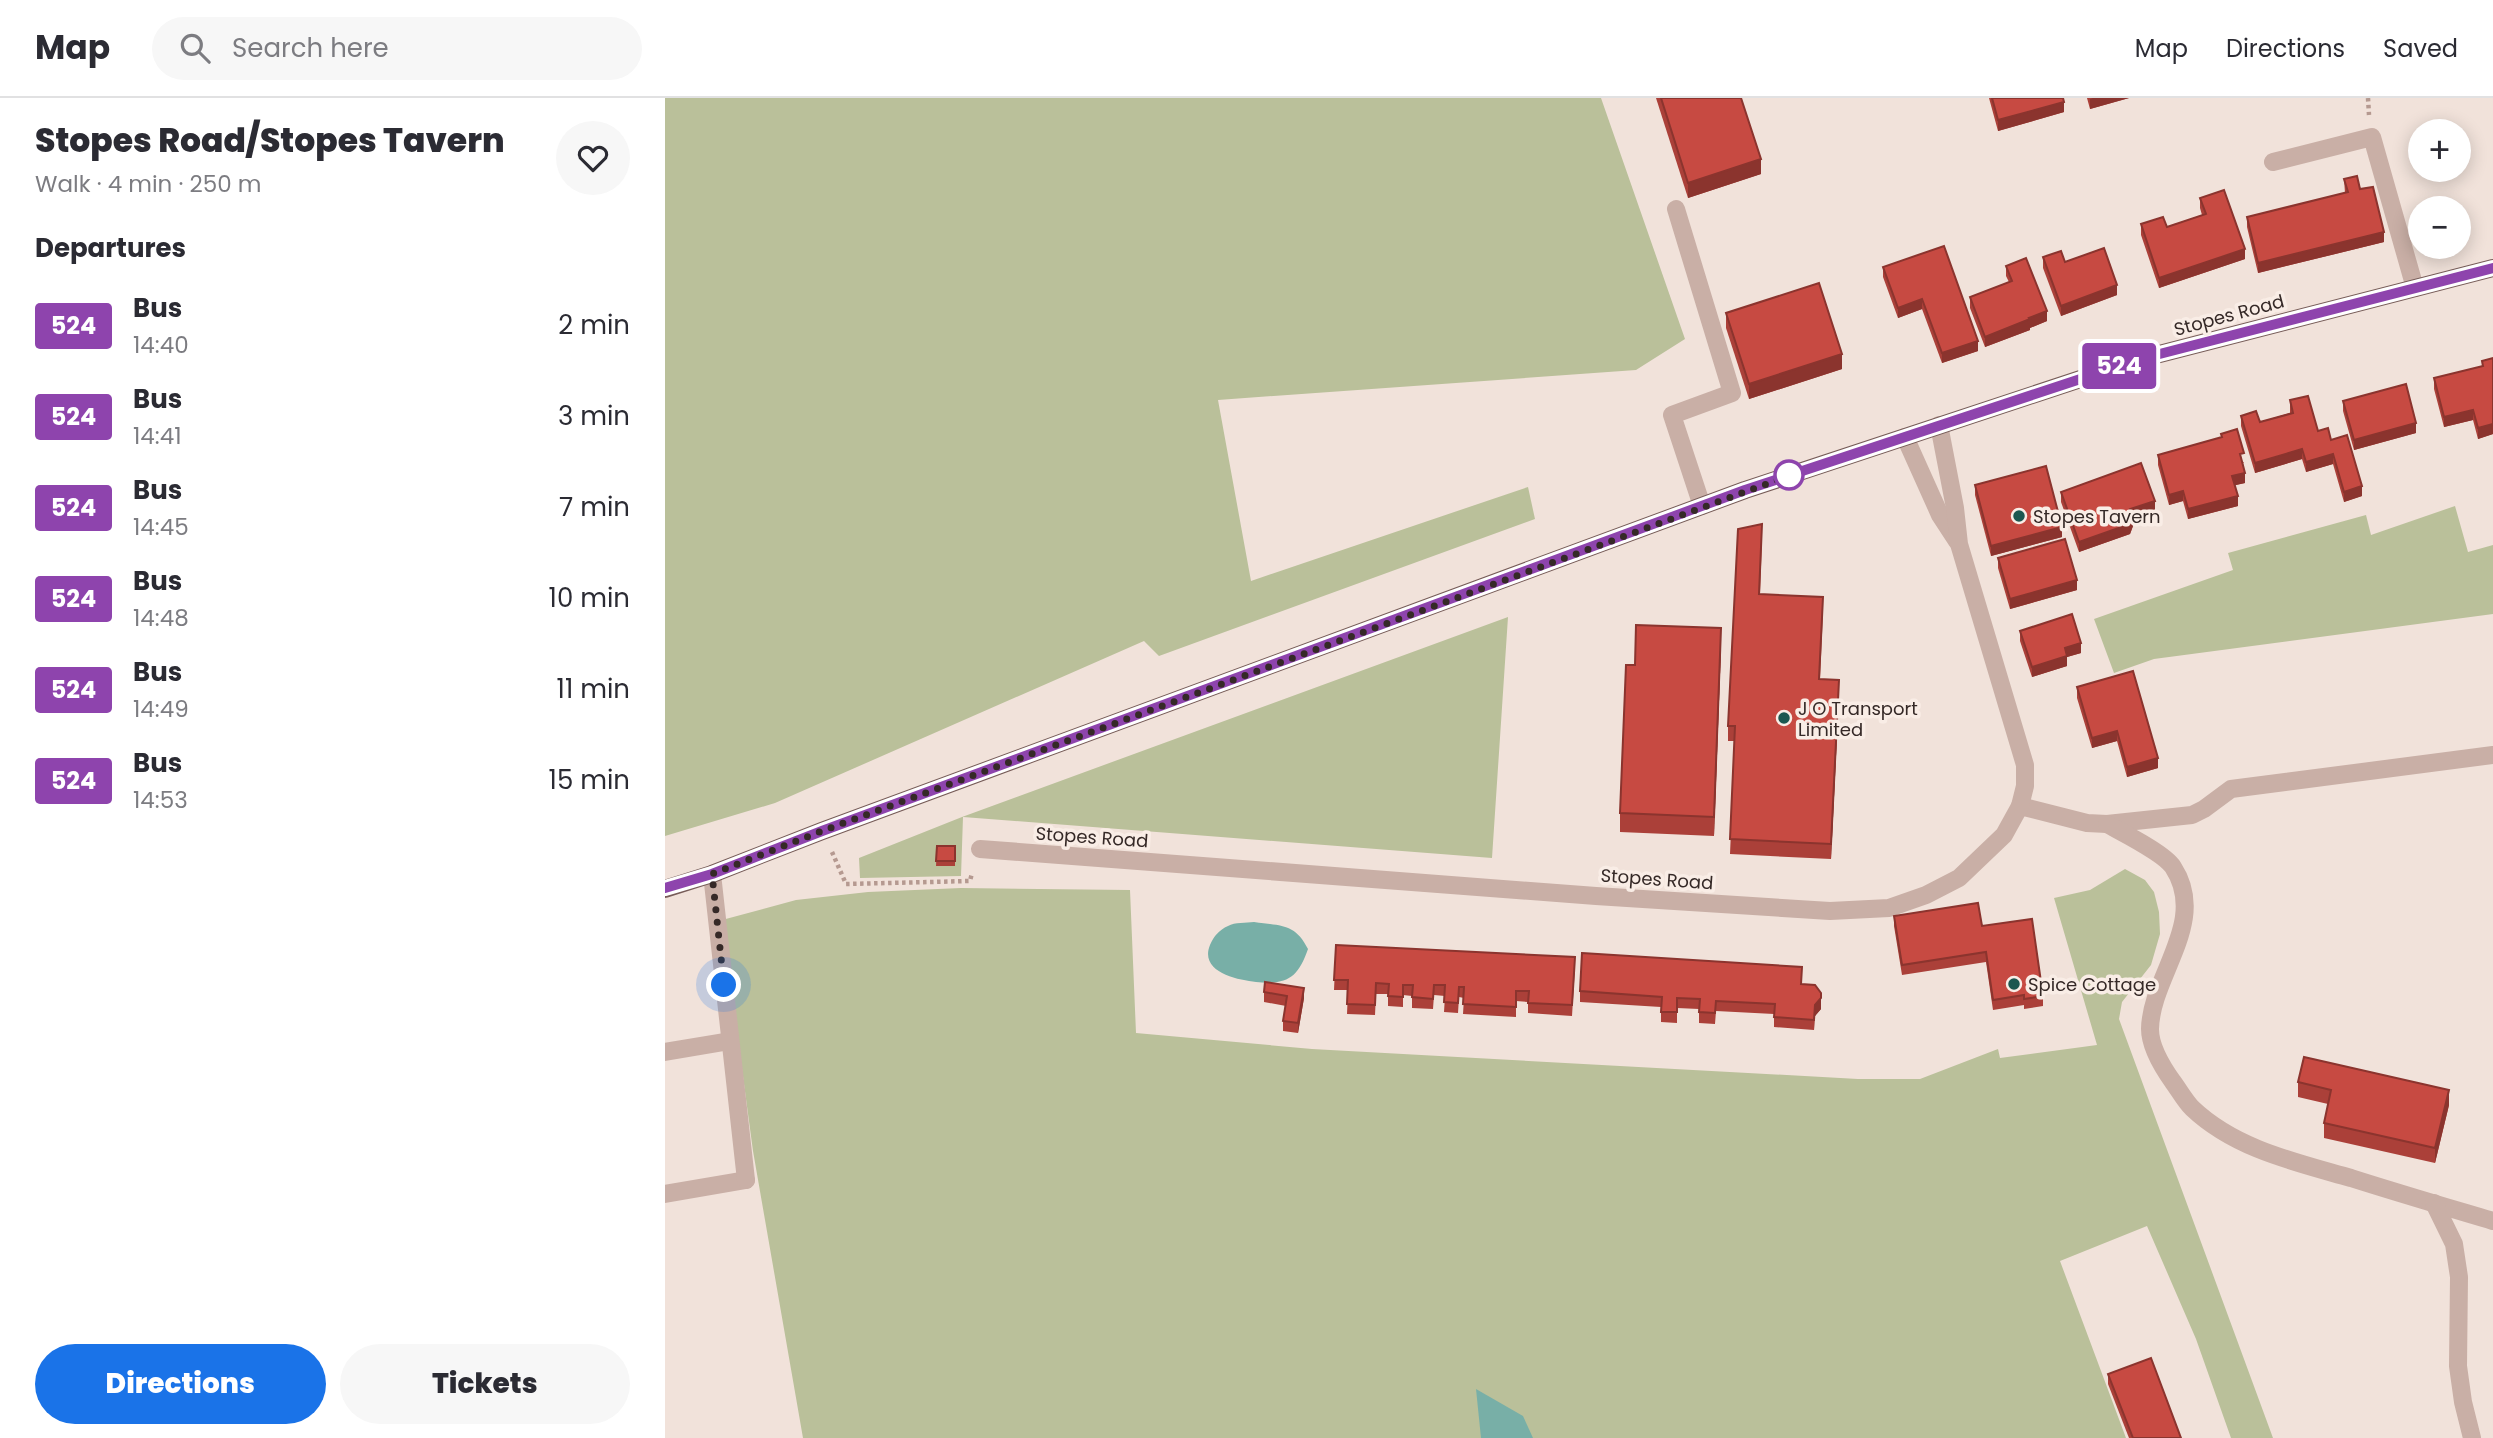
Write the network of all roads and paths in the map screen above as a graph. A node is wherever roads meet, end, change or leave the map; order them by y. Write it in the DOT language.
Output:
graph roads {
  1 [pos="2273,162"];
  2 [pos="1676,208"];
  3 [pos="2493,268"];
  4 [pos="2415,288"];
  5 [pos="1939,425"];
  6 [pos="1906,437"];
  7 [pos="1702,506"];
  8 [pos="1959,544"];
  9 [pos="2493,755"];
  10 [pos="2020,806"];
  11 [pos="2107,824"];
  12 [pos="822,831"];
  13 [pos="980,849"];
  14 [pos="712,874"];
  15 [pos="665,888"];
  16 [pos="730,1041"];
  17 [pos="665,1052"];
  18 [pos="665,1194"];
  19 [pos="2434,1203"];
  20 [pos="2493,1221"];
  21 [pos="2472,1438"];
  1 -- 4 [label="street"];
  2 -- 7 [label="street"];
  3 -- 4 [label="main road, Stopes Road"];
  4 -- 5 [label="main road, Stopes Road"];
  5 -- 6 [label="main road, Stopes Road"];
  5 -- 8 [label="street, Stopes Road"];
  6 -- 7 [label="main road, Stopes Road"];
  6 -- 8 [label="street, Stopes Road"];
  7 -- 12 [label="main road, Stopes Road"];
  8 -- 10 [label="street, Stopes Road"];
  9 -- 11 [label="street"];
  10 -- 11 [label="street"];
  10 -- 13 [label="street, Stopes Road"];
  11 -- 19 [label="street"];
  12 -- 13 [label="path"];
  12 -- 14 [label="main road, Stopes Road"];
  14 -- 15 [label="main road, Stopes Road"];
  14 -- 16 [label="street"];
  16 -- 17 [label="street"];
  16 -- 18 [label="street"];
  19 -- 20 [label="street"];
  19 -- 21 [label="street"];
}
